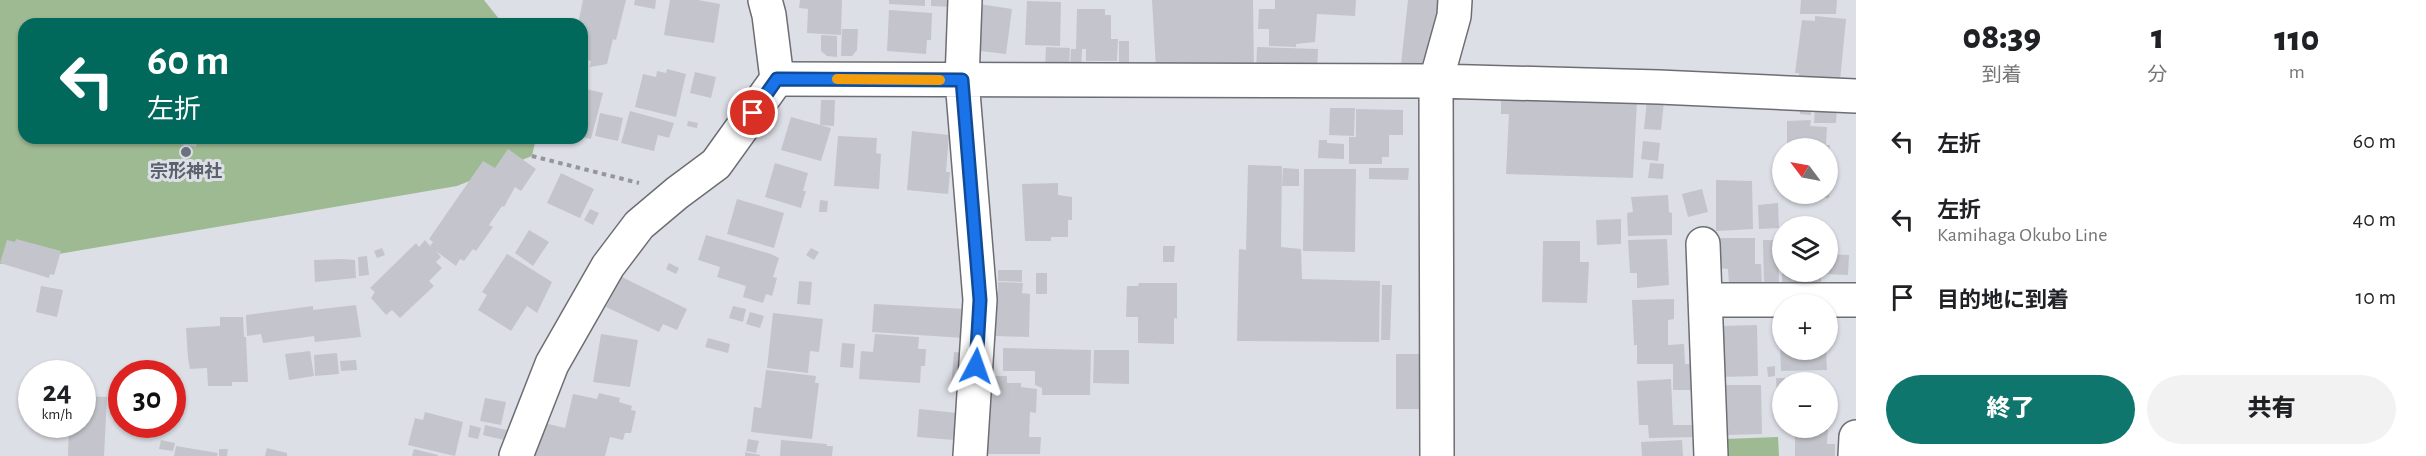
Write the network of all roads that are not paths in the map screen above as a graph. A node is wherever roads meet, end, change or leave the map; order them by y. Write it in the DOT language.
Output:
graph roads {
  1 [pos="765,0"];
  2 [pos="965,0"];
  3 [pos="1455,0"];
  4 [pos="777,79"];
  5 [pos="962,80"];
  6 [pos="1436,81"];
  7 [pos="1856,96"];
  8 [pos="1703,243"];
  9 [pos="1705,300"];
  10 [pos="1856,300"];
  11 [pos="1856,438"];
  12 [pos="516,456"];
  13 [pos="969,456"];
  14 [pos="1437,456"];
  15 [pos="1711,456"];
  16 [pos="1855,456"];
  1 -- 4 [label="street"];
  2 -- 5 [label="street"];
  3 -- 6 [label="street"];
  4 -- 5 [label="street"];
  4 -- 12 [label="street"];
  5 -- 6 [label="street"];
  5 -- 13 [label="street"];
  6 -- 7 [label="street"];
  6 -- 14 [label="street"];
  8 -- 9 [label="street"];
  9 -- 10 [label="street"];
  9 -- 15 [label="street"];
  11 -- 16 [label="street"];
}
